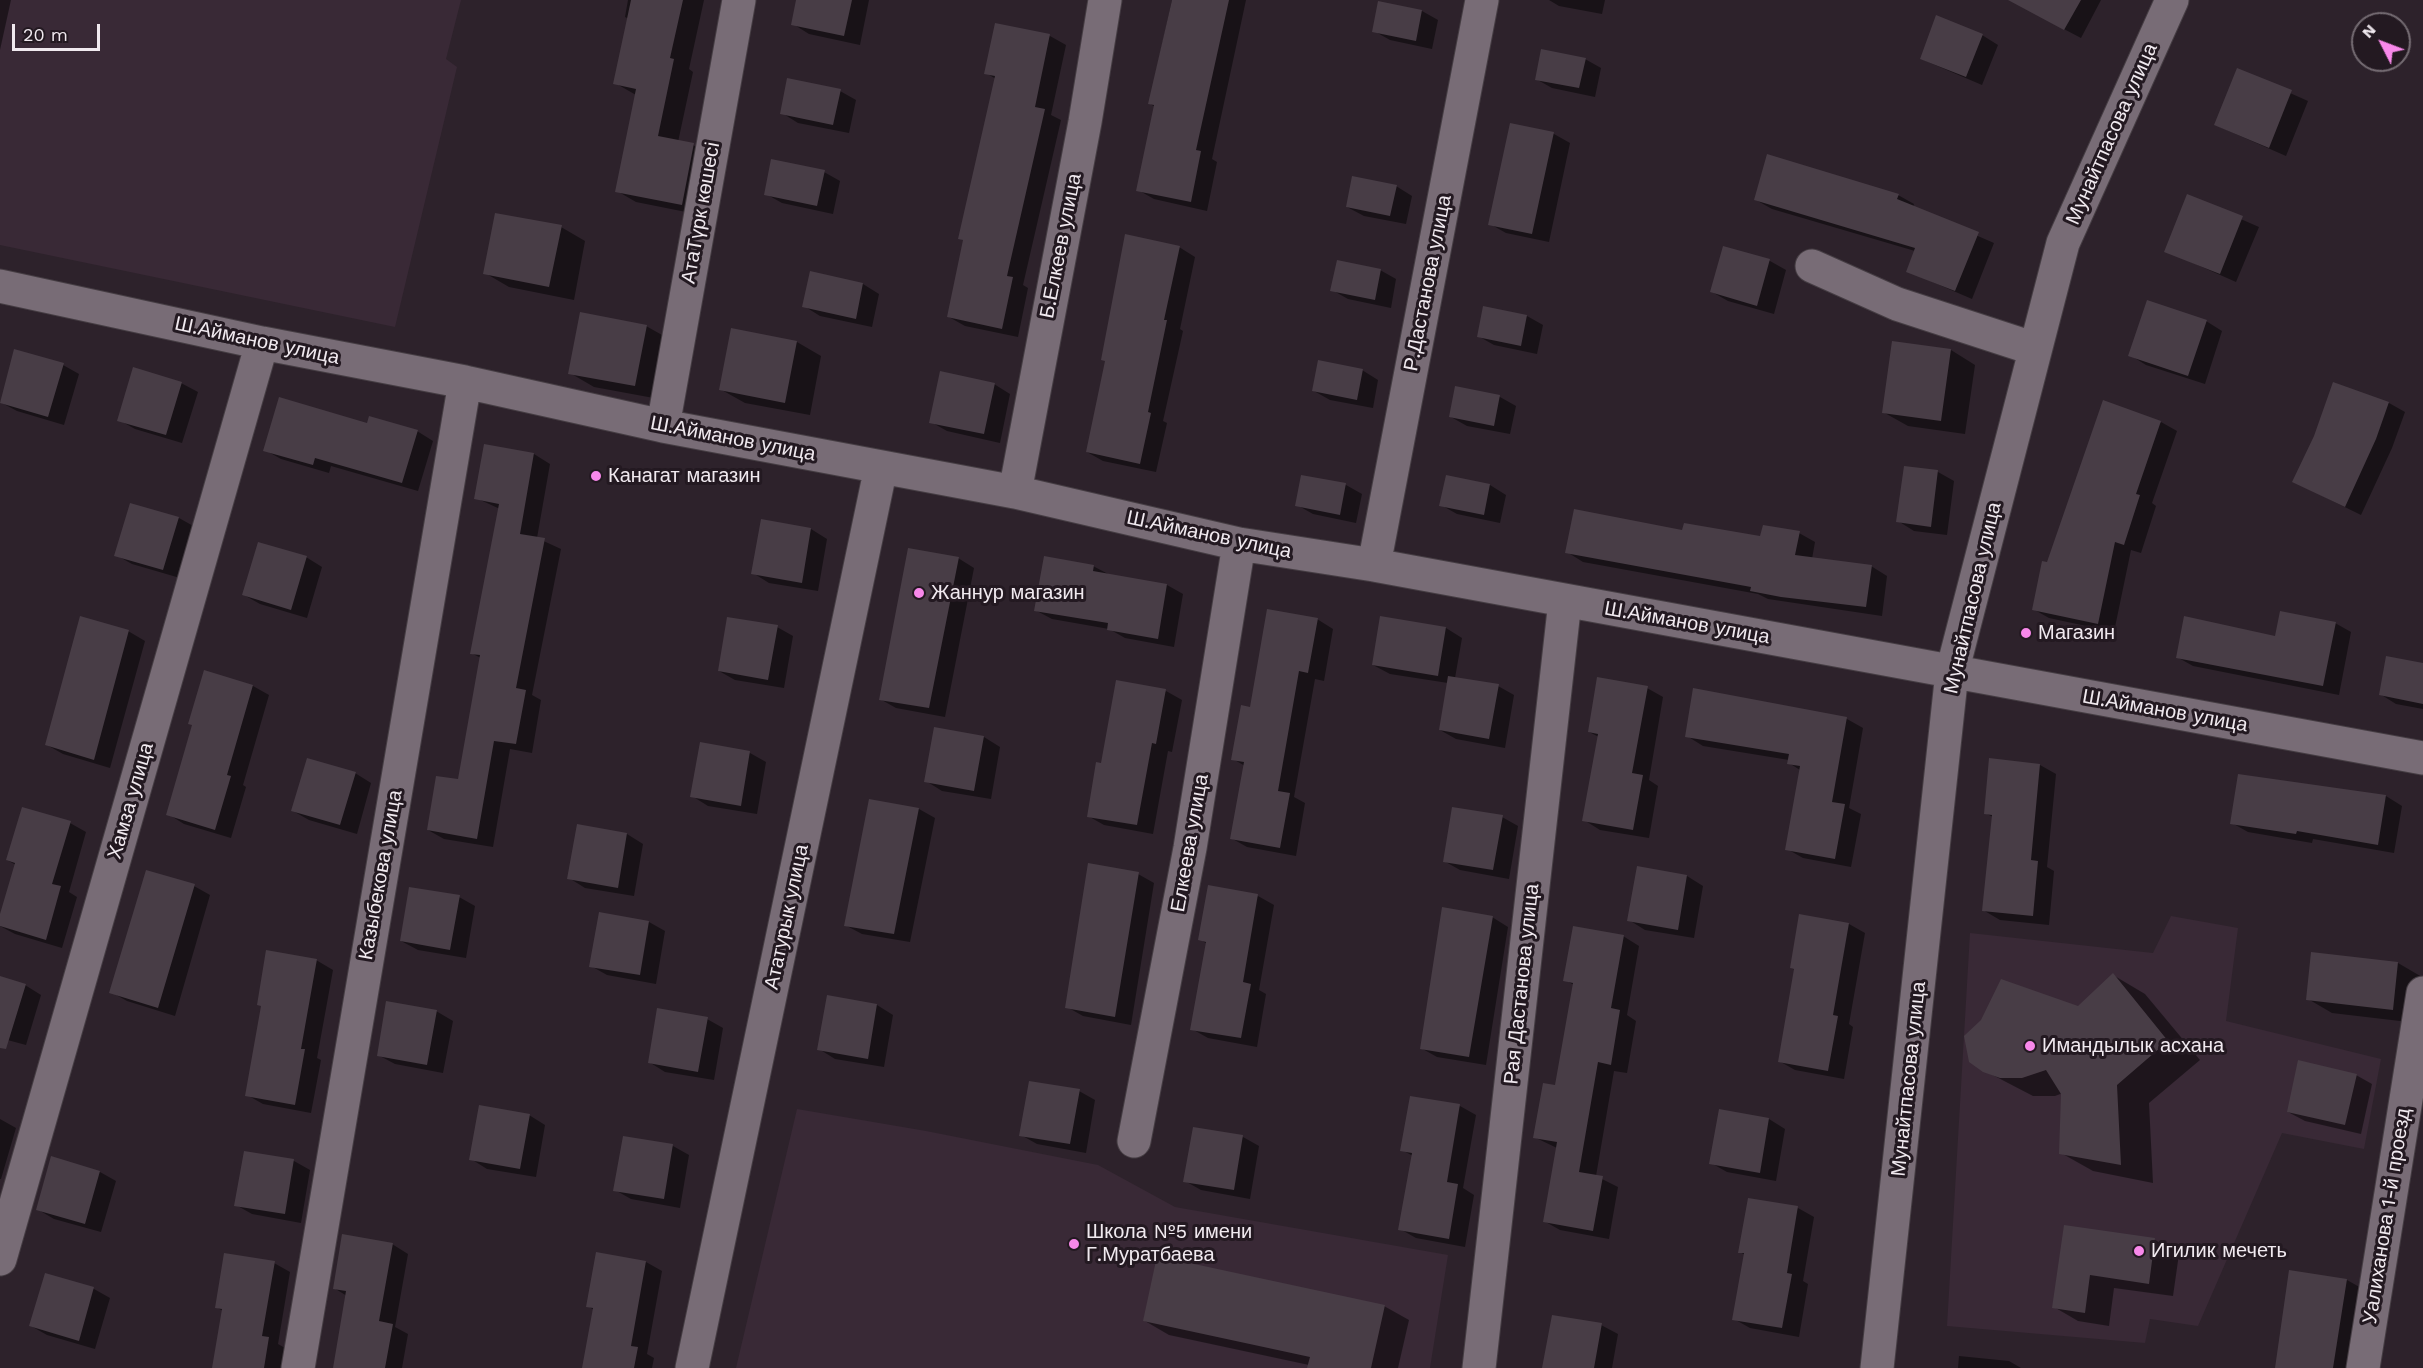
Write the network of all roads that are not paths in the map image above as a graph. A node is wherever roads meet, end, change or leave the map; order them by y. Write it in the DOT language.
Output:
graph roads {
  1 [pos="739,0"];
  2 [pos="1105,0"];
  3 [pos="1482,0"];
  4 [pos="2172,0"];
  5 [pos="1812,266"];
  6 [pos="0,286"];
  7 [pos="262,343"];
  8 [pos="2035,349"];
  9 [pos="465,382"];
  10 [pos="663,426"];
  11 [pos="881,467"];
  12 [pos="1015,492"];
  13 [pos="1239,544"];
  14 [pos="1374,565"];
  15 [pos="1565,601"];
  16 [pos="1952,672"];
  17 [pos="2423,758"];
  18 [pos="2423,993"];
  19 [pos="1134,1141"];
  20 [pos="0,1259"];
  21 [pos="298,1368"];
  22 [pos="692,1368"];
  23 [pos="1479,1368"];
  24 [pos="1877,1368"];
  25 [pos="2363,1368"];
  1 -- 10 [label="street, АтаТүрк көшесі"];
  2 -- 12 [label="street, Б.Елкеев улица"];
  3 -- 14 [label="street, Р.Дастанова улица"];
  4 -- 8 [label="street, Мунайтпасова улица"];
  5 -- 8 [label="street"];
  6 -- 7 [label="street, Ш.Айманов улица"];
  7 -- 9 [label="street, Ш.Айманов улица"];
  7 -- 20 [label="street, Хамза улица"];
  8 -- 16 [label="street, Мунайтпасова улица"];
  9 -- 10 [label="street, Ш.Айманов улица"];
  9 -- 21 [label="street, Казыбекова улица"];
  10 -- 11 [label="street, Ш.Айманов улица"];
  11 -- 12 [label="street, Ш.Айманов улица"];
  11 -- 22 [label="street, Ататурык улица"];
  12 -- 13 [label="street, Ш.Айманов улица"];
  13 -- 14 [label="street, Ш.Айманов улица"];
  13 -- 19 [label="street, Елкеева улица"];
  14 -- 15 [label="street, Ш.Айманов улица"];
  15 -- 16 [label="street, Ш.Айманов улица"];
  15 -- 23 [label="street, Рая Дастанова улица"];
  16 -- 17 [label="street, Ш.Айманов улица"];
  16 -- 24 [label="street, Мунайтпасова улица"];
  18 -- 25 [label="street, Уалиханова 1-й проезд"];
}
